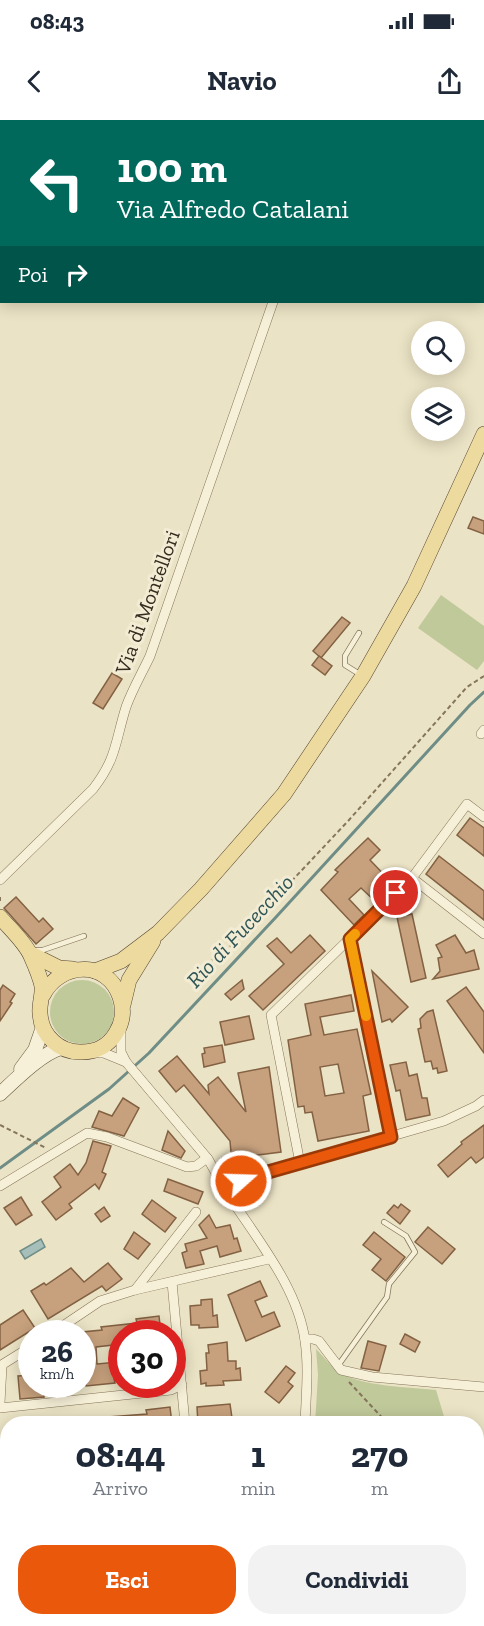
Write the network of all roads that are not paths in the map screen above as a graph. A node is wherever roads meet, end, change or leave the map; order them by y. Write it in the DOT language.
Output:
graph roads {
  1 [pos="273,303"];
  2 [pos="484,434"];
  3 [pos="359,633"];
  4 [pos="363,676"];
  5 [pos="484,817"];
  6 [pos="412,878"];
  7 [pos="0,880"];
  8 [pos="0,917"];
  9 [pos="158,933"];
  10 [pos="484,934"];
  11 [pos="84,936"];
  12 [pos="350,939"];
  13 [pos="29,952"];
  14 [pos="76,970"];
  15 [pos="95,972"];
  16 [pos="43,995"];
  17 [pos="122,1016"];
  18 [pos="43,1027"];
  19 [pos="62,1048"];
  20 [pos="87,1052"];
  21 [pos="126,1062"];
  22 [pos="2,1092"];
  23 [pos="480,1103"];
  24 [pos="484,1114"];
  25 [pos="391,1137"];
  26 [pos="207,1159"];
  27 [pos="300,1163"];
  28 [pos="233,1171"];
  29 [pos="261,1174"];
  30 [pos="222,1185"];
  31 [pos="0,1186"];
  32 [pos="240,1186"];
  33 [pos="196,1212"];
  34 [pos="243,1214"];
  35 [pos="384,1222"];
  36 [pos="269,1259"];
  37 [pos="172,1282"];
  38 [pos="135,1290"];
  39 [pos="72,1320"];
  40 [pos="176,1320"];
  41 [pos="305,1339"];
  42 [pos="18,1355"];
  43 [pos="1,1366"];
  44 [pos="339,1368"];
  45 [pos="484,1387"];
  46 [pos="108,1396"];
  47 [pos="183,1398"];
  48 [pos="0,1405"];
  49 [pos="184,1416"];
  50 [pos="305,1416"];
  1 -- 7 [label="street, Via di Montellori"];
  2 -- 4 [label="main road"];
  3 -- 4 [label="lane"];
  4 -- 9 [label="main road"];
  5 -- 6 [label="street"];
  6 -- 10 [label="street"];
  6 -- 12 [label="street"];
  8 -- 13 [label="main road"];
  9 -- 15 [label="main road"];
  9 -- 17 [label="main road"];
  11 -- 13 [label="lane"];
  12 -- 25 [label="street"];
  12 -- 27 [label="street"];
  13 -- 14 [label="main road"];
  13 -- 16 [label="main road"];
  14 -- 15 [label="main road"];
  14 -- 16 [label="main road"];
  15 -- 17 [label="main road"];
  16 -- 18 [label="main road"];
  17 -- 20 [label="main road"];
  17 -- 21 [label="street"];
  18 -- 19 [label="main road"];
  18 -- 22 [label="main road"];
  19 -- 20 [label="main road"];
  19 -- 22 [label="main road"];
  20 -- 21 [label="street"];
  21 -- 26 [label="street"];
  23 -- 24 [label="street"];
  23 -- 25 [label="street"];
  25 -- 27 [label="street"];
  26 -- 28 [label="street"];
  26 -- 30 [label="street"];
  26 -- 31 [label="street"];
  27 -- 29 [label="street"];
  28 -- 29 [label="street"];
  28 -- 30 [label="street"];
  28 -- 32 [label="street"];
  29 -- 32 [label="street"];
  30 -- 32 [label="street"];
  30 -- 34 [label="street"];
  32 -- 34 [label="street"];
  33 -- 38 [label="street"];
  34 -- 36 [label="street"];
  35 -- 44 [label="lane"];
  36 -- 37 [label="street"];
  36 -- 41 [label="street"];
  37 -- 38 [label="street"];
  37 -- 40 [label="street"];
  38 -- 39 [label="street"];
  41 -- 44 [label="street"];
  41 -- 50 [label="street"];
  42 -- 43 [label="street"];
  43 -- 48 [label="street"];
  44 -- 45 [label="street"];
  46 -- 48 [label="street"];
  47 -- 49 [label="street"];
}
